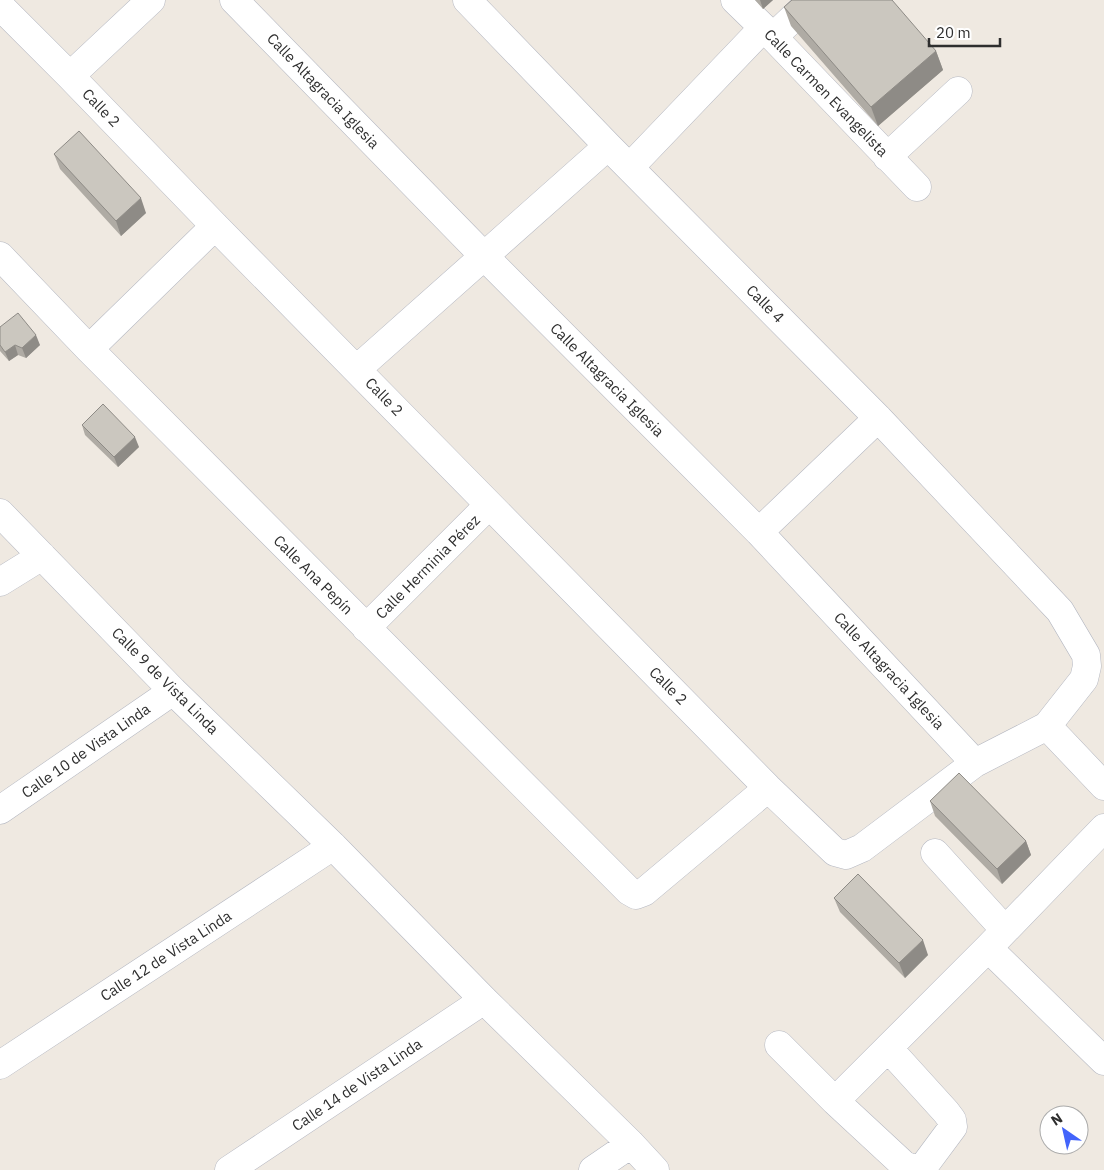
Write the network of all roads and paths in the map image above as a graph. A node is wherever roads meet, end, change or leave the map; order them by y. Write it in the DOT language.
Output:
graph roads {
  1 [pos="150,0"];
  2 [pos="234,0"];
  3 [pos="467,0"];
  4 [pos="735,0"];
  5 [pos="812,0"];
  6 [pos="1,8"];
  7 [pos="768,33"];
  8 [pos="70,76"];
  9 [pos="958,91"];
  10 [pos="608,146"];
  11 [pos="887,157"];
  12 [pos="630,167"];
  13 [pos="917,187"];
  14 [pos="215,226"];
  15 [pos="483,255"];
  16 [pos="0,256"];
  17 [pos="89,349"];
  18 [pos="357,369"];
  19 [pos="878,418"];
  20 [pos="489,505"];
  21 [pos="0,513"];
  22 [pos="759,532"];
  23 [pos="42,556"];
  24 [pos="0,582"];
  25 [pos="366,628"];
  26 [pos="173,691"];
  27 [pos="1047,726"];
  28 [pos="976,763"];
  29 [pos="1104,786"];
  30 [pos="768,788"];
  31 [pos="0,810"];
  32 [pos="1104,828"];
  33 [pos="333,846"];
  34 [pos="935,853"];
  35 [pos="996,939"];
  36 [pos="484,1000"];
  37 [pos="779,1045"];
  38 [pos="888,1048"];
  39 [pos="1104,1061"];
  40 [pos="0,1065"];
  41 [pos="835,1101"];
  42 [pos="631,1144"];
  43 [pos="229,1170"];
  44 [pos="593,1170"];
  45 [pos="655,1170"];
  1 -- 8 [label="street"];
  2 -- 15 [label="street, Calle Altagracia Iglesia"];
  3 -- 10 [label="street, Calle 4"];
  4 -- 7 [label="street, Calle Carmen Evangelista"];
  5 -- 7 [label="street"];
  6 -- 8 [label="street, Calle 2"];
  7 -- 11 [label="street, Calle Carmen Evangelista"];
  7 -- 12 [label="street"];
  8 -- 14 [label="street, Calle 2"];
  9 -- 11 [label="street"];
  10 -- 12 [label="street, Calle 4"];
  10 -- 15 [label="street"];
  11 -- 13 [label="street, Calle Carmen Evangelista"];
  12 -- 19 [label="street, Calle 4"];
  14 -- 17 [label="street"];
  14 -- 18 [label="street, Calle 2"];
  15 -- 18 [label="street"];
  15 -- 22 [label="street, Calle Altagracia Iglesia"];
  16 -- 17 [label="street, Calle Ana Pepín"];
  17 -- 25 [label="street, Calle Ana Pepín"];
  18 -- 20 [label="street, Calle 2"];
  19 -- 22 [label="street"];
  19 -- 27 [label="street, Calle 4"];
  20 -- 25 [label="street, Calle Herminia Pérez"];
  20 -- 30 [label="street, Calle 2"];
  21 -- 23 [label="street, Calle 9 de Vista Linda"];
  22 -- 28 [label="street, Calle Altagracia Iglesia"];
  23 -- 24 [label="street"];
  23 -- 26 [label="street, Calle 9 de Vista Linda"];
  25 -- 30 [label="street, Calle Ana Pepín"];
  26 -- 31 [label="street, Calle 10 de Vista Linda"];
  26 -- 33 [label="street, Calle 9 de Vista Linda"];
  27 -- 28 [label="street"];
  27 -- 29 [label="street"];
  28 -- 30 [label="street, Calle 2"];
  32 -- 35 [label="street"];
  33 -- 36 [label="street, Calle 9 de Vista Linda"];
  33 -- 40 [label="street, Calle 12 de Vista Linda"];
  34 -- 35 [label="street"];
  35 -- 38 [label="street"];
  35 -- 39 [label="street"];
  36 -- 42 [label="street, Calle 9 de Vista Linda"];
  36 -- 43 [label="street, Calle 14 de Vista Linda"];
  37 -- 41 [label="street"];
  38 -- 41 [label="street"];
  38 -- 41 [label="street"];
  42 -- 44 [label="street"];
  42 -- 45 [label="street, Calle 9 de Vista Linda"];
}
